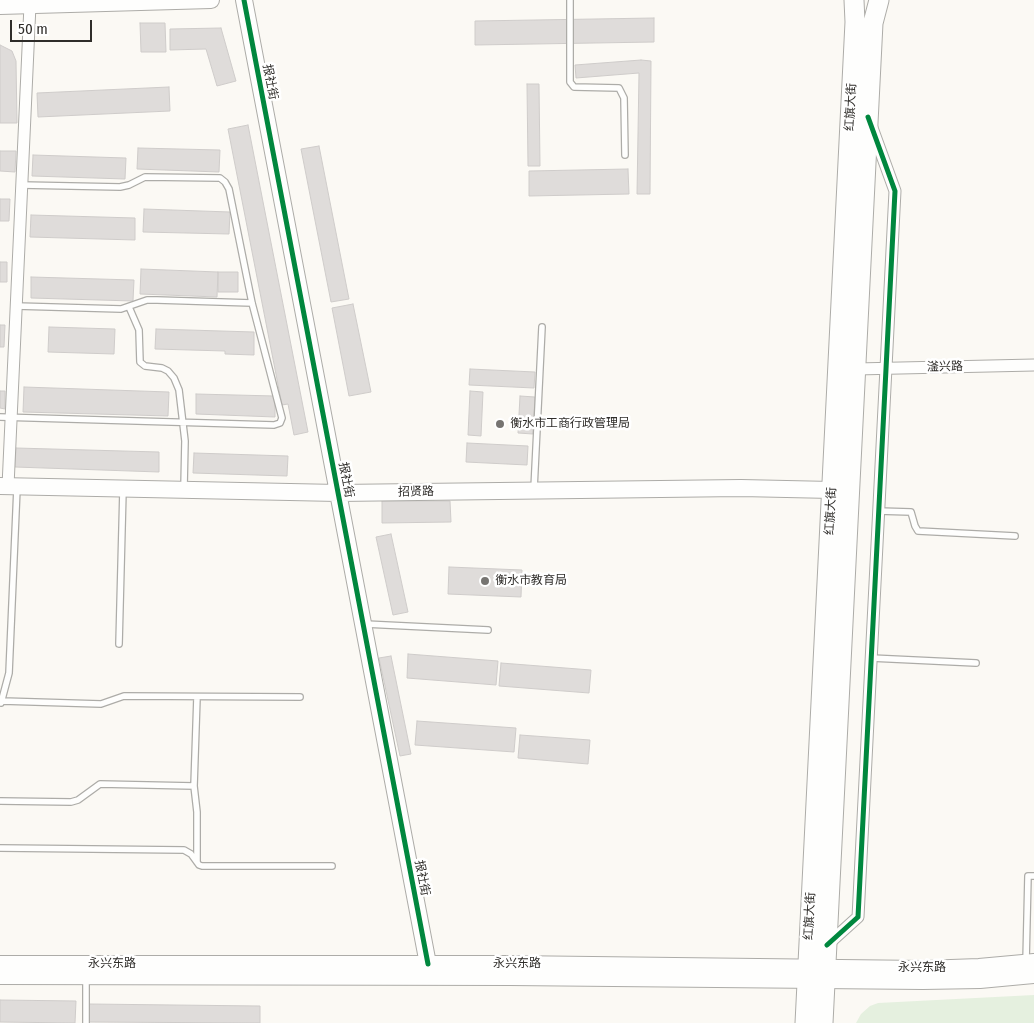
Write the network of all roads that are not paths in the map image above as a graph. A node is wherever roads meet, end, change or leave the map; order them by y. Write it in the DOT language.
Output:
graph roads {
  1 [pos="211,0"];
  2 [pos="244,0"];
  3 [pos="570,0"];
  4 [pos="854,0"];
  5 [pos="872,0"];
  6 [pos="879,0"];
  7 [pos="30,5"];
  8 [pos="0,6"];
  9 [pos="873,23"];
  10 [pos="868,117"];
  11 [pos="625,155"];
  12 [pos="21,185"];
  13 [pos="252,303"];
  14 [pos="16,306"];
  15 [pos="129,307"];
  16 [pos="542,326"];
  17 [pos="1034,365"];
  18 [pos="886,368"];
  19 [pos="856,369"];
  20 [pos="6,417"];
  21 [pos="183,422"];
  22 [pos="9,486"];
  23 [pos="124,488"];
  24 [pos="184,490"];
  25 [pos="832,490"];
  26 [pos="534,491"];
  27 [pos="338,493"];
  28 [pos="878,511"];
  29 [pos="1015,536"];
  30 [pos="363,624"];
  31 [pos="488,630"];
  32 [pos="119,644"];
  33 [pos="871,658"];
  34 [pos="976,663"];
  35 [pos="197,697"];
  36 [pos="300,697"];
  37 [pos="1,703"];
  38 [pos="194,786"];
  39 [pos="0,801"];
  40 [pos="0,848"];
  41 [pos="197,862"];
  42 [pos="332,866"];
  43 [pos="1034,876"];
  44 [pos="827,945"];
  45 [pos="0,964"];
  46 [pos="428,964"];
  47 [pos="1031,967"];
  48 [pos="816,974"];
  49 [pos="0,976"];
  50 [pos="86,976"];
  51 [pos="86,1023"];
  52 [pos="805,1023"];
  53 [pos="823,1023"];
  1 -- 7 [label="main road"];
  2 -- 27 [label="main road, 报社街"];
  3 -- 11 [label="lane"];
  4 -- 25 [label="main road, 红旗大街"];
  5 -- 9 [label="main road, 红旗大街"];
  6 -- 9 [label="main road, 红旗大街"];
  7 -- 8 [label="main road"];
  7 -- 12 [label="street"];
  9 -- 10 [label="main road, 红旗大街"];
  10 -- 18 [label="street"];
  10 -- 19 [label="main road, 红旗大街"];
  12 -- 13 [label="lane"];
  12 -- 14 [label="street"];
  13 -- 15 [label="lane"];
  13 -- 21 [label="lane"];
  14 -- 15 [label="lane"];
  14 -- 20 [label="street"];
  15 -- 21 [label="lane"];
  16 -- 26 [label="lane"];
  17 -- 18 [label="street, 滏兴路"];
  18 -- 19 [label="street, 滏兴路"];
  18 -- 28 [label="street"];
  19 -- 44 [label="main road, 红旗大街"];
  20 -- 21 [label="lane"];
  20 -- 22 [label="street"];
  21 -- 24 [label="lane"];
  22 -- 23 [label="main road, 招贤路"];
  22 -- 37 [label="lane"];
  23 -- 24 [label="main road, 招贤路"];
  23 -- 32 [label="lane"];
  24 -- 27 [label="main road, 招贤路"];
  25 -- 26 [label="main road, 招贤路"];
  25 -- 48 [label="main road, 红旗大街"];
  26 -- 27 [label="main road, 招贤路"];
  27 -- 30 [label="main road, 报社街"];
  28 -- 29 [label="lane"];
  28 -- 33 [label="street"];
  30 -- 31 [label="lane"];
  30 -- 46 [label="main road, 报社街"];
  33 -- 34 [label="lane"];
  33 -- 44 [label="street"];
  35 -- 36 [label="lane"];
  35 -- 37 [label="lane"];
  35 -- 38 [label="lane"];
  38 -- 39 [label="lane"];
  38 -- 41 [label="lane"];
  40 -- 41 [label="lane"];
  41 -- 42 [label="lane"];
  43 -- 47 [label="lane"];
  44 -- 48 [label="main road, 红旗大街"];
  45 -- 46 [label="main road, 永兴东路"];
  46 -- 48 [label="main road, 永兴东路"];
  47 -- 48 [label="main road, 永兴东路"];
  48 -- 50 [label="main road, 永兴东路"];
  48 -- 52 [label="main road, 红旗大街"];
  48 -- 53 [label="main road, 红旗大街"];
  49 -- 50 [label="main road, 永兴东路"];
  50 -- 51 [label="lane"];
}
